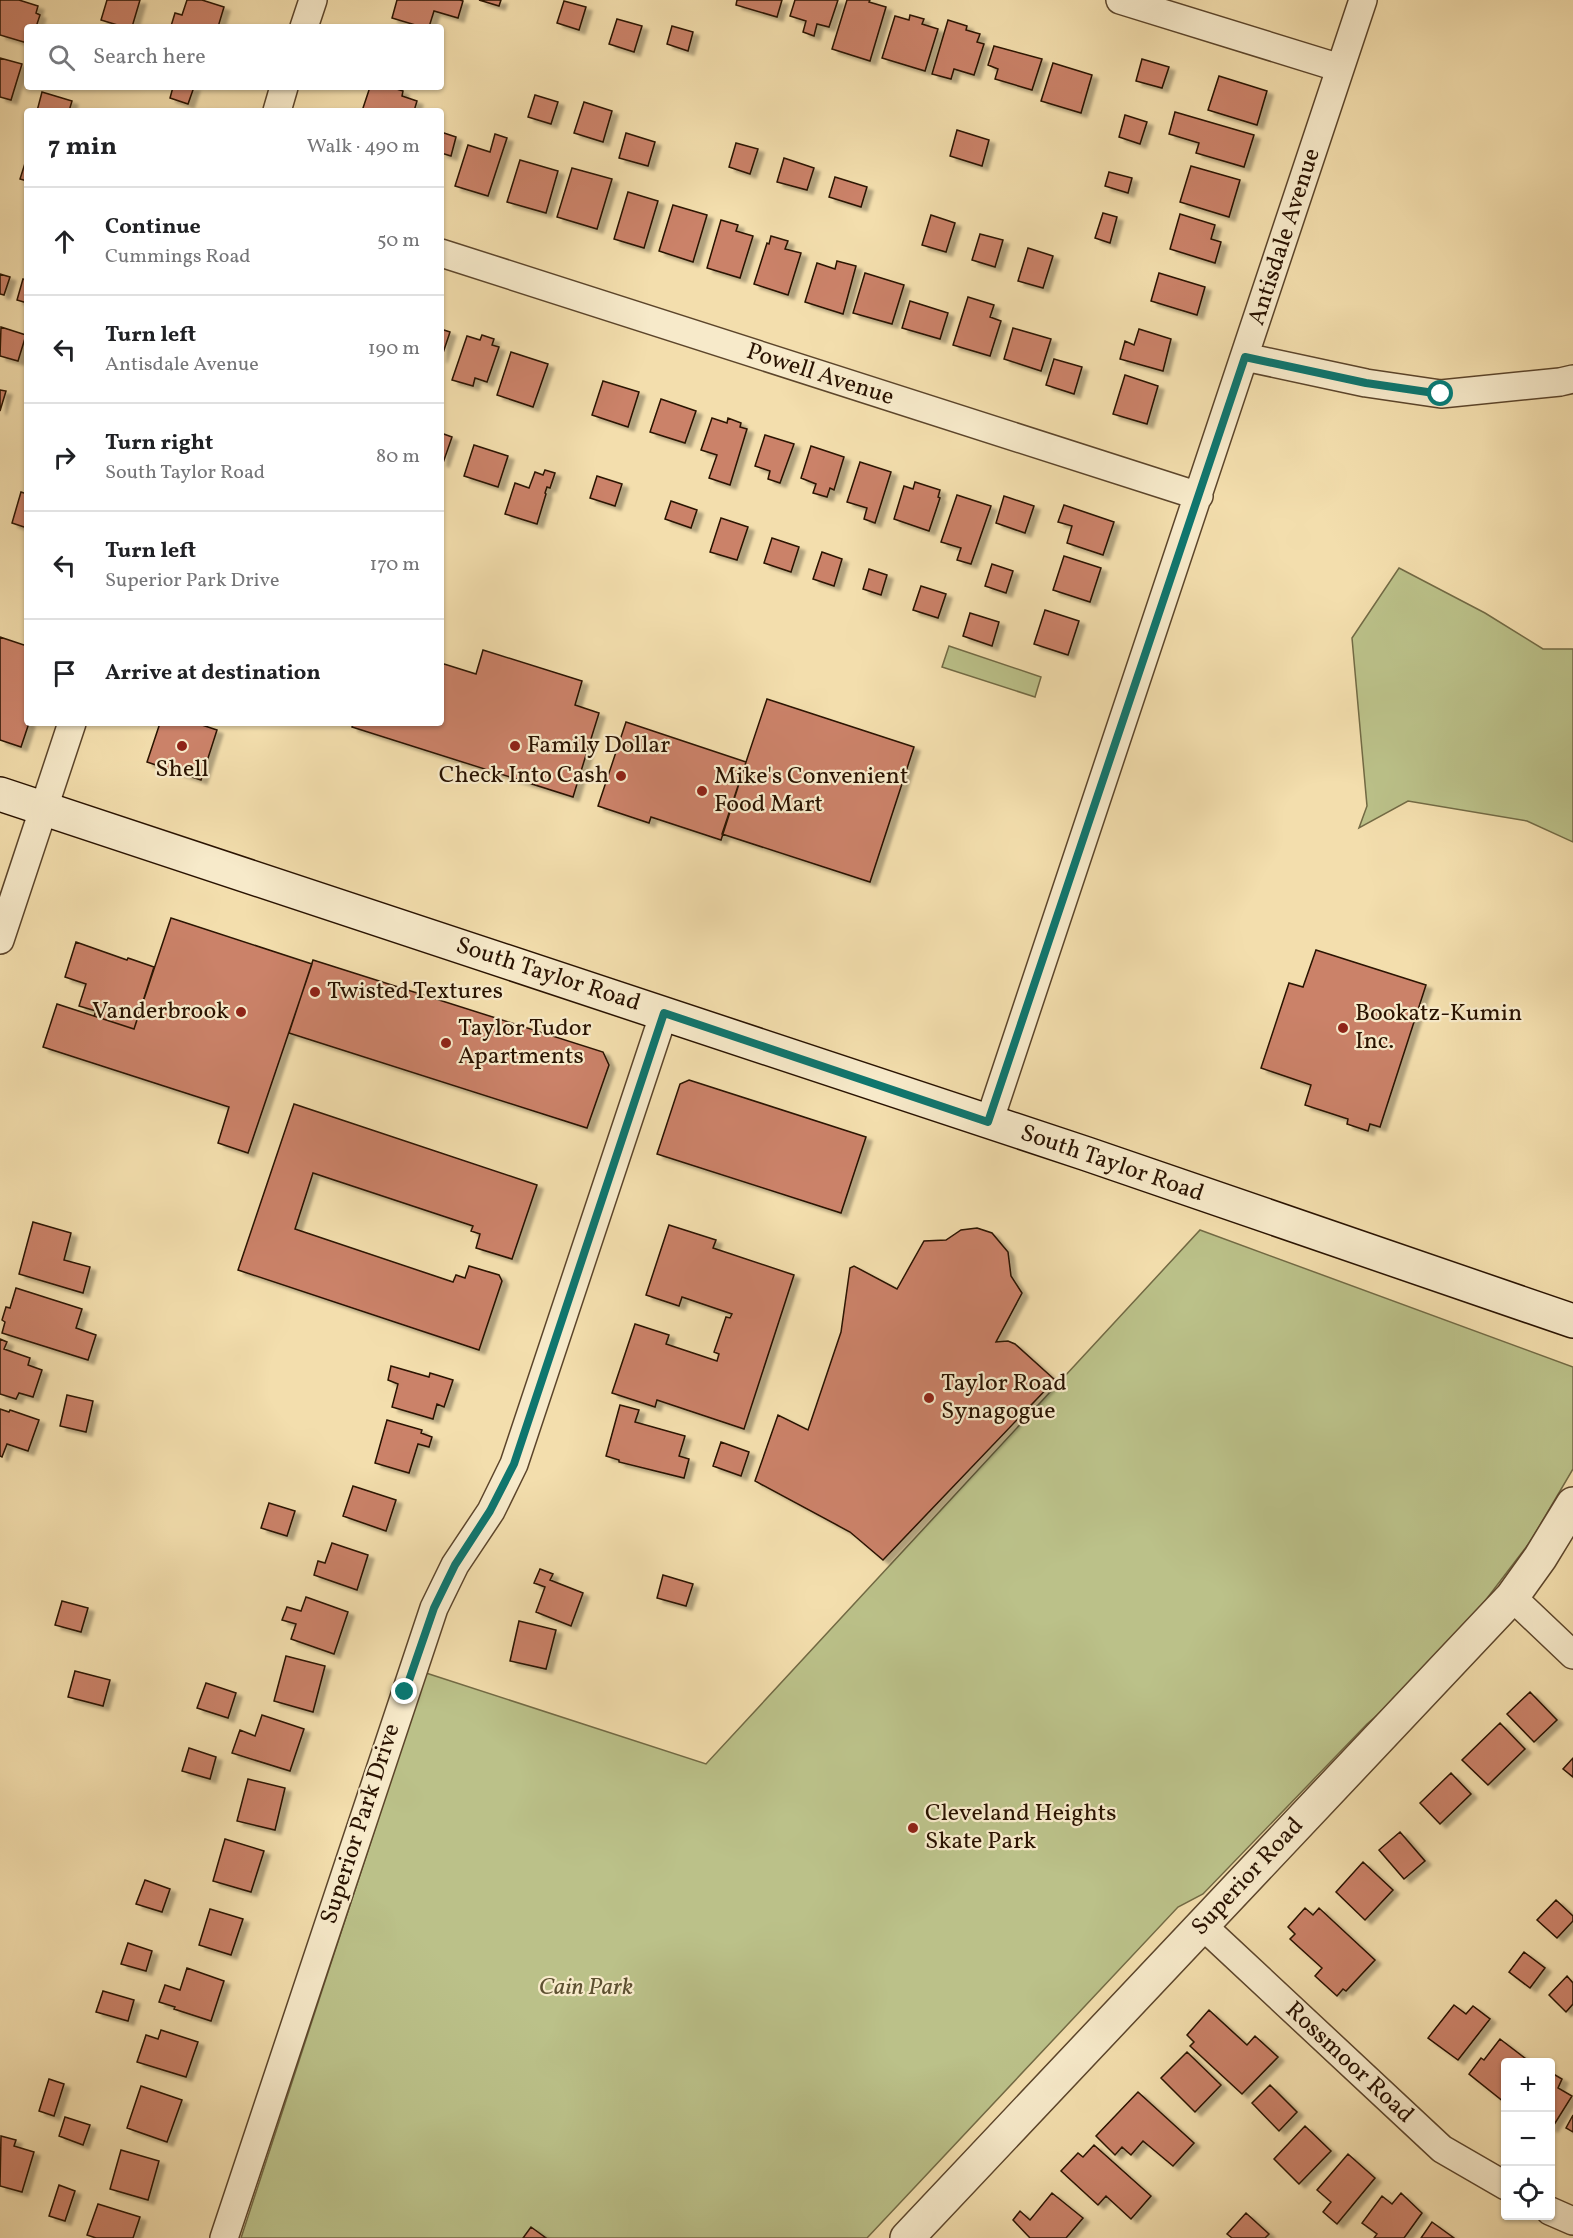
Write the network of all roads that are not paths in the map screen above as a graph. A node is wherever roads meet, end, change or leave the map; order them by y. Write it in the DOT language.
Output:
graph roads {
  1 [pos="313,0"];
  2 [pos="1120,0"];
  3 [pos="1363,0"];
  4 [pos="305,24"];
  5 [pos="1340,68"];
  6 [pos="283,90"];
  7 [pos="278,108"];
  8 [pos="444,254"];
  9 [pos="1245,357"];
  10 [pos="1573,379"];
  11 [pos="1199,496"];
  12 [pos="71,726"];
  13 [pos="0,794"];
  14 [pos="44,808"];
  15 [pos="0,940"];
  16 [pos="664,1013"];
  17 [pos="988,1122"];
  18 [pos="1573,1321"];
  19 [pos="1573,1504"];
  20 [pos="1512,1597"];
  21 [pos="1573,1655"];
  22 [pos="1202,1925"];
  23 [pos="1501,2183"];
  24 [pos="1555,2213"];
  25 [pos="1573,2221"];
  26 [pos="224,2238"];
  27 [pos="907,2238"];
  1 -- 4 [label="street"];
  2 -- 5 [label="street"];
  3 -- 5 [label="street, Antisdale Avenue"];
  5 -- 9 [label="street, Antisdale Avenue"];
  6 -- 7 [label="street"];
  8 -- 11 [label="street, Powell Avenue"];
  9 -- 10 [label="street"];
  9 -- 11 [label="street, Antisdale Avenue"];
  11 -- 17 [label="street, Antisdale Avenue"];
  12 -- 14 [label="street"];
  13 -- 14 [label="main road, South Taylor Road"];
  14 -- 15 [label="street"];
  14 -- 16 [label="main road, South Taylor Road"];
  16 -- 17 [label="main road, South Taylor Road"];
  16 -- 26 [label="street, Superior Park Drive"];
  17 -- 18 [label="main road, South Taylor Road"];
  19 -- 20 [label="main road, Superior Road"];
  20 -- 21 [label="street"];
  20 -- 22 [label="main road, Superior Road"];
  22 -- 23 [label="street, Rossmoor Road"];
  22 -- 27 [label="main road, Superior Road"];
  24 -- 25 [label="street"];
}
